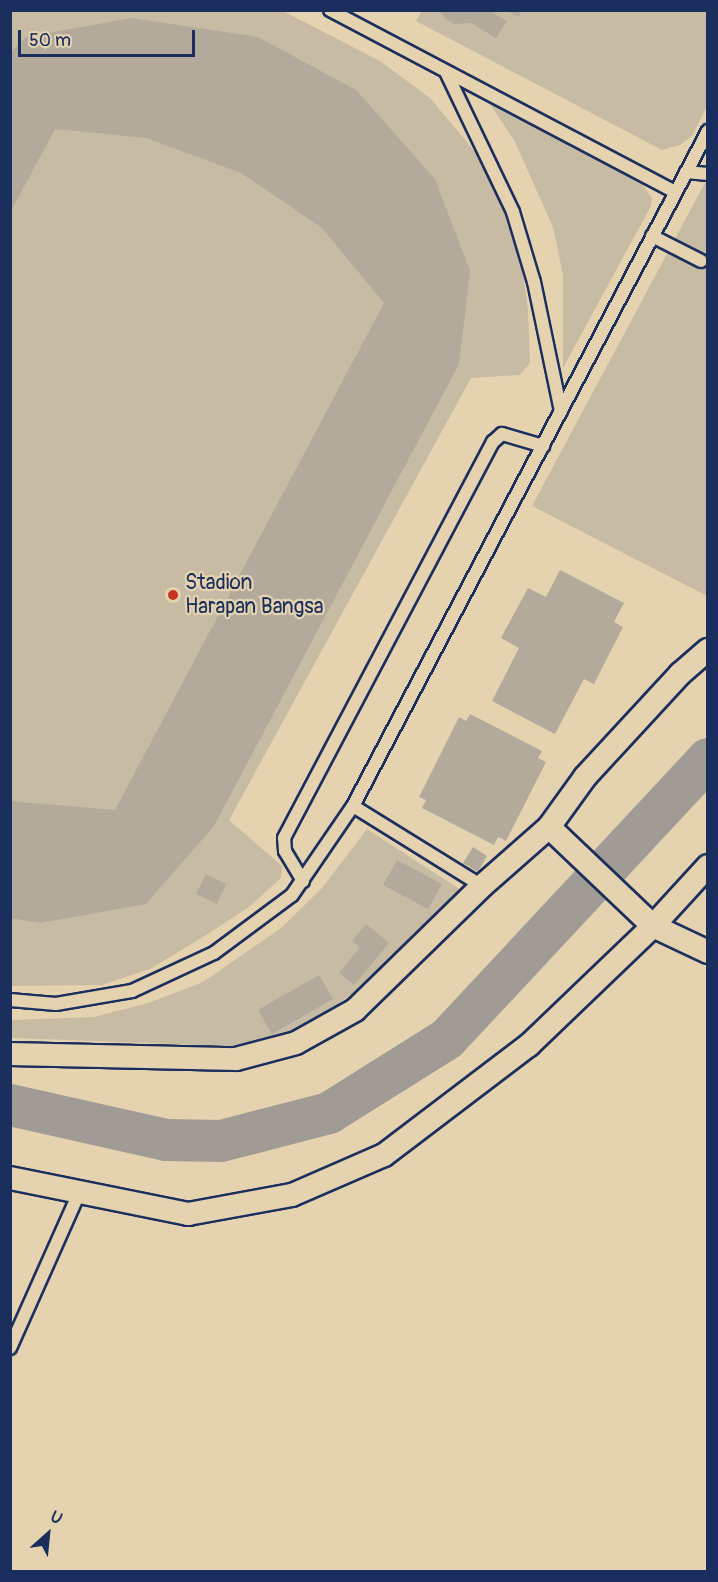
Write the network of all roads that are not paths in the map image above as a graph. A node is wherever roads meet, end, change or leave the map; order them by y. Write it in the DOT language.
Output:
graph roads {
  1 [pos="330,10"];
  2 [pos="447,74"];
  3 [pos="708,131"];
  4 [pos="686,172"];
  5 [pos="708,174"];
  6 [pos="675,192"];
  7 [pos="652,236"];
  8 [pos="701,261"];
  9 [pos="561,411"];
  10 [pos="543,446"];
  11 [pos="708,650"];
  12 [pos="353,806"];
  13 [pos="549,827"];
  14 [pos="708,866"];
  15 [pos="303,881"];
  16 [pos="482,886"];
  17 [pos="653,926"];
  18 [pos="708,952"];
  19 [pos="10,1000"];
  20 [pos="10,1054"];
  21 [pos="10,1178"];
  22 [pos="79,1193"];
  23 [pos="10,1348"];
  1 -- 2 [label="lane"];
  2 -- 6 [label="lane"];
  2 -- 9 [label="lane"];
  3 -- 4 [label="lane"];
  4 -- 5 [label="lane"];
  4 -- 6 [label="lane"];
  6 -- 7 [label="lane"];
  7 -- 8 [label="lane"];
  7 -- 9 [label="lane"];
  9 -- 10 [label="lane"];
  10 -- 12 [label="lane"];
  10 -- 15 [label="lane"];
  11 -- 13 [label="street"];
  12 -- 15 [label="lane"];
  12 -- 16 [label="lane"];
  13 -- 16 [label="street"];
  13 -- 17 [label="street"];
  14 -- 17 [label="street"];
  15 -- 19 [label="lane"];
  16 -- 20 [label="street"];
  17 -- 18 [label="street"];
  17 -- 22 [label="street"];
  21 -- 22 [label="street"];
  22 -- 23 [label="lane"];
}
